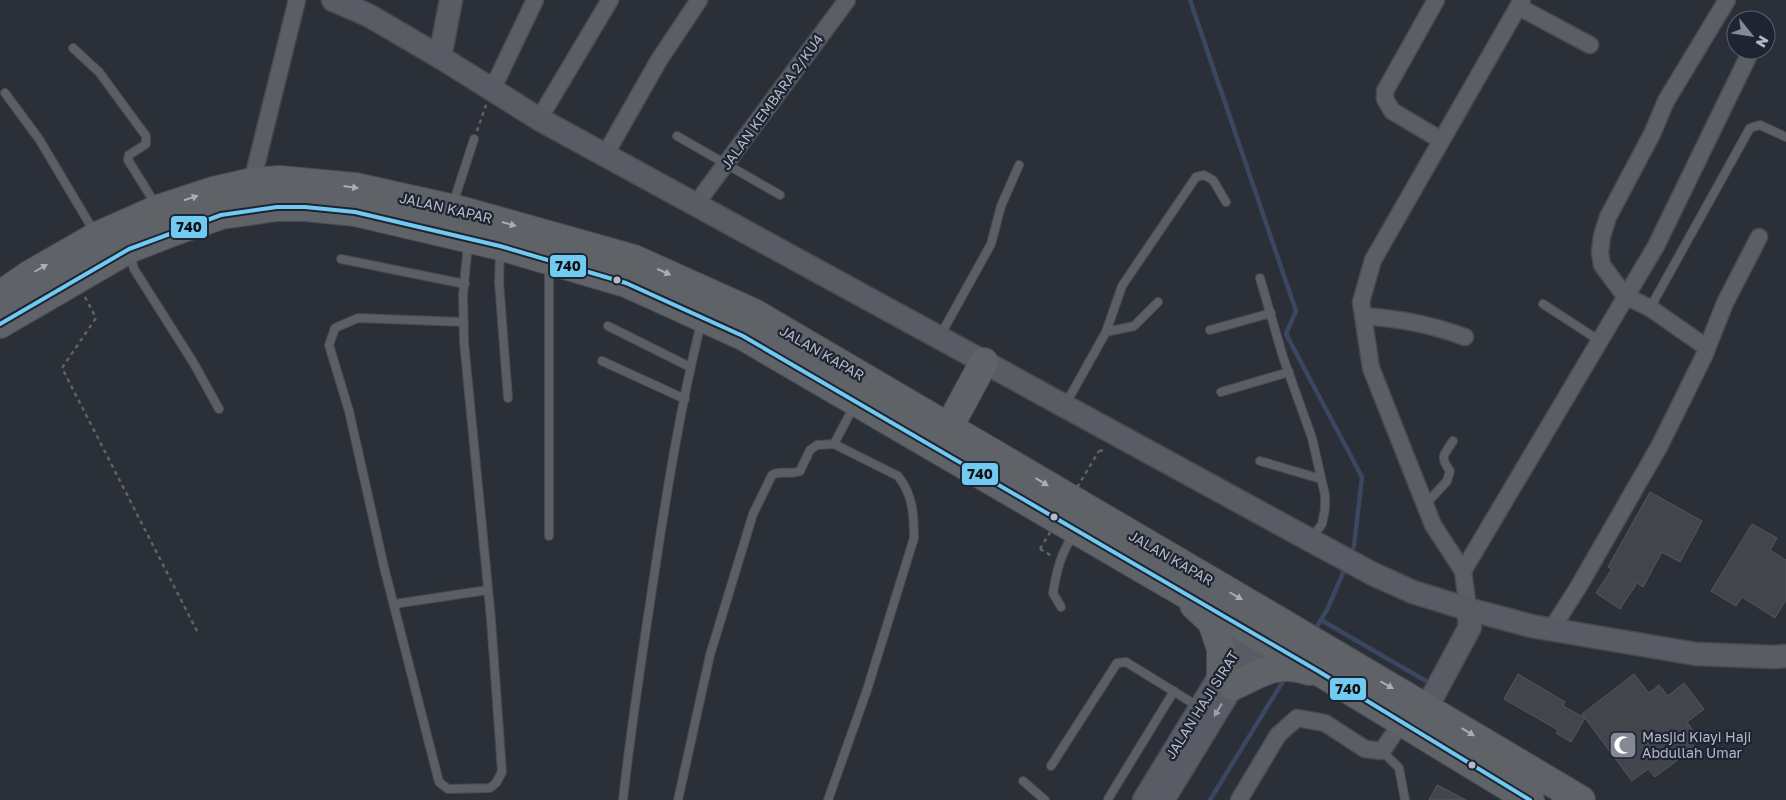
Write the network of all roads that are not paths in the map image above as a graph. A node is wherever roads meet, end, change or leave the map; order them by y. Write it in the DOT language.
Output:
graph roads {
  1 [pos="297,0"];
  2 [pos="333,0"];
  3 [pos="452,0"];
  4 [pos="535,0"];
  5 [pos="610,0"];
  6 [pos="699,0"];
  7 [pos="847,0"];
  8 [pos="1436,0"];
  9 [pos="1727,0"];
  10 [pos="1521,3"];
  11 [pos="1590,45"];
  12 [pos="73,48"];
  13 [pos="440,57"];
  14 [pos="1747,60"];
  15 [pos="492,90"];
  16 [pos="5,93"];
  17 [pos="539,119"];
  18 [pos="677,136"];
  19 [pos="1786,137"];
  20 [pos="474,139"];
  21 [pos="1441,140"];
  22 [pos="605,155"];
  23 [pos="726,164"];
  24 [pos="1019,165"];
  25 [pos="252,182"];
  26 [pos="780,196"];
  27 [pos="1226,202"];
  28 [pos="696,204"];
  29 [pos="452,208"];
  30 [pos="158,209"];
  31 [pos="97,236"];
  32 [pos="1759,237"];
  33 [pos="469,238"];
  34 [pos="500,246"];
  35 [pos="129,249"];
  36 [pos="341,259"];
  37 [pos="549,261"];
  38 [pos="1260,278"];
  39 [pos="465,284"];
  40 [pos="0,295"];
  41 [pos="1625,296"];
  42 [pos="1158,302"];
  43 [pos="1542,304"];
  44 [pos="1650,308"];
  45 [pos="1271,313"];
  46 [pos="1363,316"];
  47 [pos="702,318"];
  48 [pos="464,322"];
  49 [pos="0,324"];
  50 [pos="608,326"];
  51 [pos="1210,330"];
  52 [pos="1106,332"];
  53 [pos="1465,337"];
  54 [pos="939,338"];
  55 [pos="1600,341"];
  56 [pos="1706,347"];
  57 [pos="602,361"];
  58 [pos="690,367"];
  59 [pos="979,372"];
  60 [pos="1288,372"];
  61 [pos="1221,392"];
  62 [pos="508,398"];
  63 [pos="684,399"];
  64 [pos="857,402"];
  65 [pos="1065,406"];
  66 [pos="219,409"];
  67 [pos="954,418"];
  68 [pos="1453,441"];
  69 [pos="834,444"];
  70 [pos="1260,461"];
  71 [pos="1321,479"];
  72 [pos="1425,505"];
  73 [pos="1082,520"];
  74 [pos="549,536"];
  75 [pos="1319,545"];
  76 [pos="1462,571"];
  77 [pos="488,590"];
  78 [pos="1180,591"];
  79 [pos="394,604"];
  80 [pos="1061,607"];
  81 [pos="1468,609"];
  82 [pos="1552,630"];
  83 [pos="1288,647"];
  84 [pos="1786,656"];
  85 [pos="1227,680"];
  86 [pos="1174,690"];
  87 [pos="1427,707"];
  88 [pos="1201,708"];
  89 [pos="1402,722"];
  90 [pos="1382,751"];
  91 [pos="1051,766"];
  92 [pos="1023,781"];
  93 [pos="681,799"];
  94 [pos="1108,799"];
  95 [pos="623,800"];
  96 [pos="828,800"];
  97 [pos="1045,800"];
  98 [pos="1144,800"];
  99 [pos="1163,800"];
  100 [pos="1239,800"];
  101 [pos="1405,800"];
  102 [pos="1530,800"];
  103 [pos="1581,800"];
  1 -- 25 [label="street"];
  2 -- 13 [label="street"];
  3 -- 13 [label="street"];
  4 -- 15 [label="street"];
  5 -- 17 [label="street"];
  6 -- 22 [label="street"];
  7 -- 23 [label="street, JALAN KEMBARA 2/KU4"];
  8 -- 21 [label="street"];
  9 -- 41 [label="street"];
  10 -- 11 [label="street"];
  10 -- 21 [label="street"];
  12 -- 30 [label="lane"];
  13 -- 15 [label="street"];
  14 -- 41 [label="street"];
  15 -- 17 [label="street"];
  16 -- 31 [label="lane"];
  17 -- 22 [label="street"];
  18 -- 23 [label="lane"];
  19 -- 44 [label="lane"];
  20 -- 29 [label="lane"];
  21 -- 46 [label="street"];
  22 -- 28 [label="street"];
  23 -- 26 [label="lane"];
  23 -- 28 [label="street, JALAN KEMBARA 2/KU4"];
  24 -- 54 [label="lane"];
  25 -- 29 [label="highway, JALAN KAPAR, one-way"];
  30 -- 25 [label="highway, JALAN KAPAR, one-way"];
  27 -- 52 [label="lane"];
  28 -- 54 [label="street"];
  29 -- 67 [label="highway, JALAN KAPAR, one-way"];
  30 -- 31 [label="highway, JALAN KAPAR"];
  40 -- 31 [label="highway, JALAN KAPAR, one-way"];
  32 -- 56 [label="street"];
  33 -- 34 [label="highway, JALAN KAPAR"];
  33 -- 35 [label="highway, JALAN KAPAR"];
  33 -- 39 [label="lane"];
  34 -- 37 [label="highway, JALAN KAPAR"];
  34 -- 62 [label="lane"];
  35 -- 49 [label="highway, JALAN KAPAR"];
  35 -- 66 [label="lane"];
  36 -- 39 [label="lane"];
  37 -- 47 [label="highway, JALAN KAPAR"];
  37 -- 74 [label="lane"];
  38 -- 45 [label="lane"];
  39 -- 48 [label="lane"];
  41 -- 44 [label="street"];
  41 -- 55 [label="street"];
  42 -- 52 [label="lane"];
  43 -- 55 [label="lane"];
  44 -- 56 [label="street"];
  45 -- 51 [label="lane"];
  45 -- 60 [label="lane"];
  46 -- 53 [label="street"];
  46 -- 72 [label="street"];
  47 -- 58 [label="lane"];
  47 -- 64 [label="highway, JALAN KAPAR"];
  48 -- 77 [label="lane"];
  48 -- 79 [label="lane"];
  50 -- 58 [label="lane"];
  52 -- 65 [label="lane"];
  54 -- 59 [label="street"];
  55 -- 76 [label="street"];
  56 -- 82 [label="street"];
  57 -- 63 [label="lane"];
  58 -- 63 [label="lane"];
  59 -- 65 [label="street"];
  59 -- 67 [label="highway"];
  60 -- 61 [label="lane"];
  60 -- 71 [label="lane"];
  63 -- 95 [label="lane"];
  64 -- 69 [label="lane"];
  64 -- 73 [label="highway, JALAN KAPAR"];
  65 -- 75 [label="street"];
  67 -- 73 [label="highway, JALAN KAPAR, one-way"];
  68 -- 72 [label="lane"];
  69 -- 93 [label="lane"];
  69 -- 96 [label="lane"];
  70 -- 71 [label="lane"];
  71 -- 75 [label="lane"];
  72 -- 76 [label="street"];
  73 -- 78 [label="highway, JALAN KAPAR"];
  73 -- 80 [label="lane"];
  73 -- 83 [label="highway, JALAN KAPAR, one-way"];
  75 -- 81 [label="street"];
  76 -- 81 [label="street"];
  77 -- 79 [label="lane"];
  77 -- 79 [label="lane"];
  78 -- 83 [label="highway, JALAN KAPAR"];
  78 -- 85 [label="highway"];
  81 -- 82 [label="street"];
  81 -- 87 [label="street"];
  82 -- 84 [label="street"];
  83 -- 85 [label="highway"];
  83 -- 85 [label="street, JALAN HAJI SIRAT"];
  83 -- 87 [label="highway, JALAN KAPAR, one-way"];
  83 -- 89 [label="highway, JALAN KAPAR"];
  85 -- 88 [label="street, JALAN HAJI SIRAT"];
  85 -- 99 [label="street, JALAN HAJI SIRAT, one-way"];
  86 -- 88 [label="lane"];
  86 -- 91 [label="lane"];
  86 -- 94 [label="lane"];
  87 -- 103 [label="highway, JALAN KAPAR, one-way"];
  88 -- 98 [label="street, JALAN HAJI SIRAT"];
  89 -- 90 [label="street"];
  89 -- 102 [label="highway, JALAN KAPAR"];
  90 -- 100 [label="street"];
  90 -- 101 [label="lane"];
  92 -- 97 [label="lane"];
}
